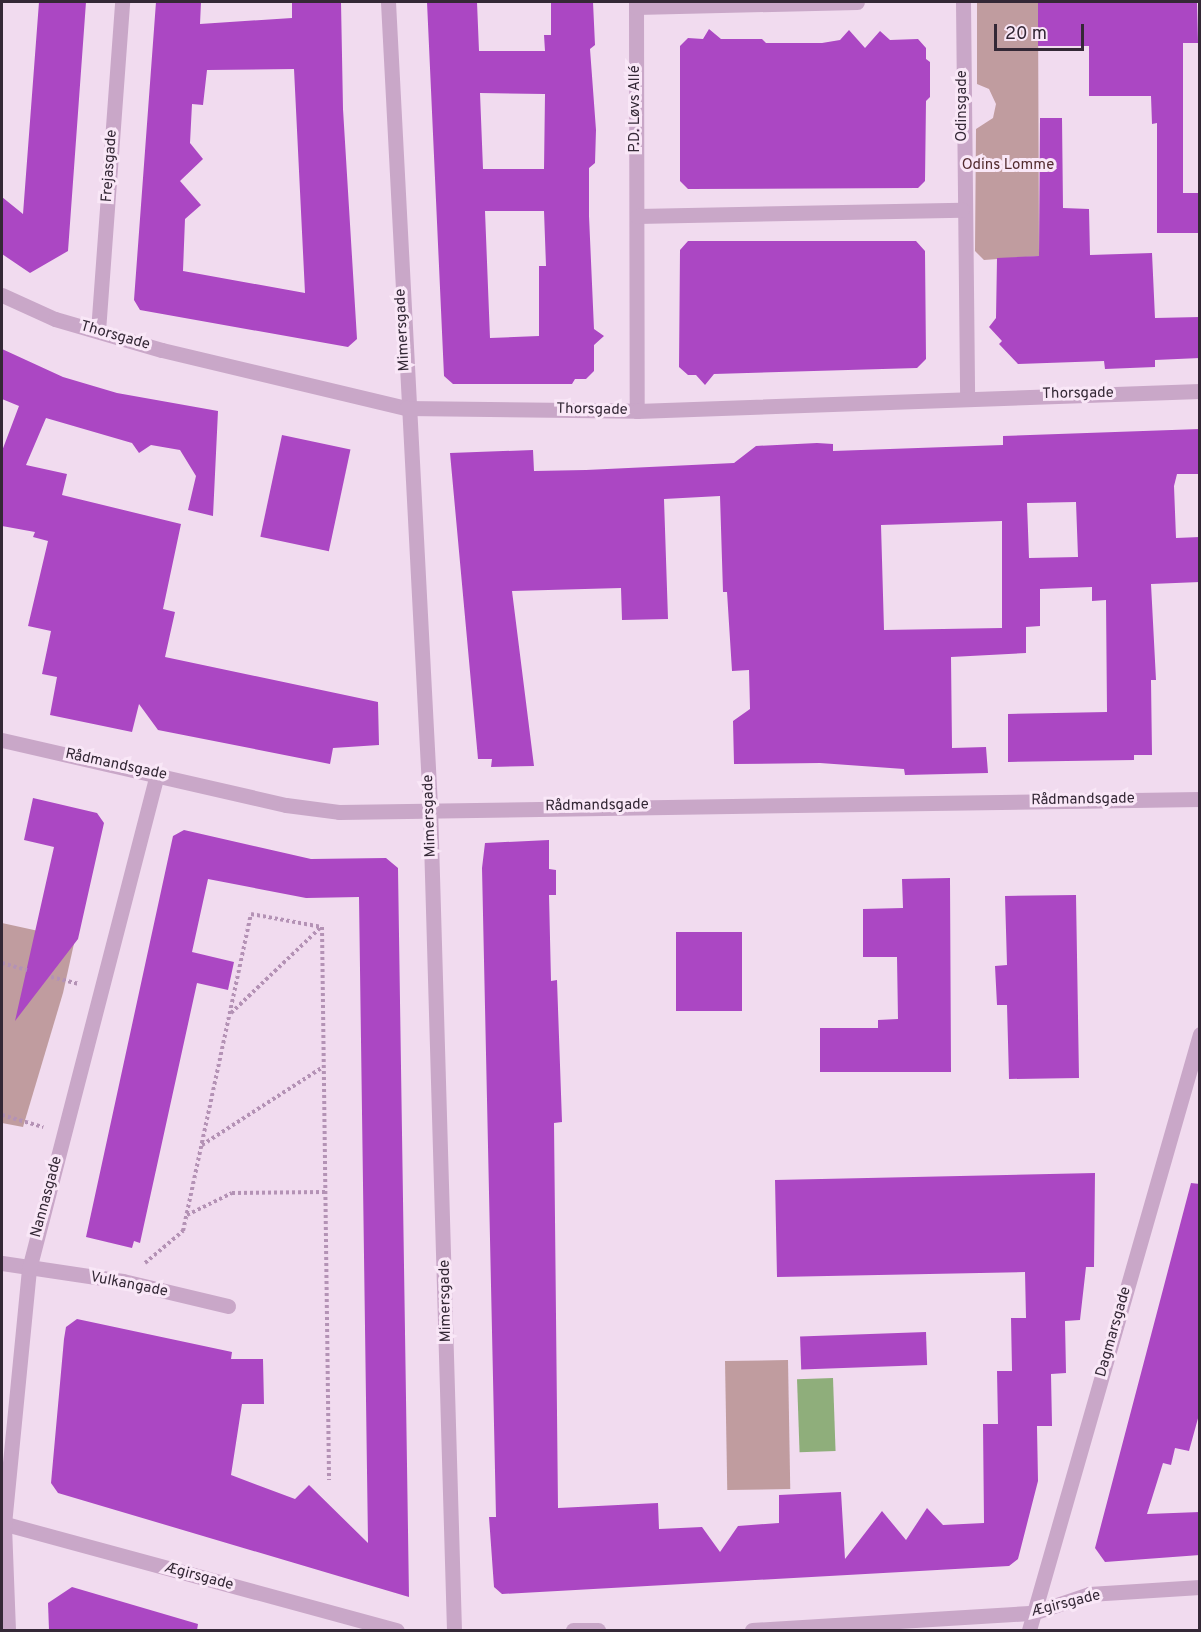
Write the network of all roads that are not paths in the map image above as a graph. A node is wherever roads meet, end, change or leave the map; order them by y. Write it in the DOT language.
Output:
graph roads {
  1 [pos="122,2"];
  2 [pos="388,2"];
  3 [pos="857,2"];
  4 [pos="963,2"];
  5 [pos="636,4"];
  6 [pos="962,210"];
  7 [pos="637,216"];
  8 [pos="2,295"];
  9 [pos="98,331"];
  10 [pos="1200,391"];
  11 [pos="967,396"];
  12 [pos="406,408"];
  13 [pos="637,411"];
  14 [pos="2,740"];
  15 [pos="157,774"];
  16 [pos="1200,799"];
  17 [pos="430,807"];
  18 [pos="1200,1034"];
  19 [pos="2,1263"];
  20 [pos="28,1269"];
  21 [pos="228,1306"];
  22 [pos="3,1523"];
  23 [pos="1200,1587"];
  24 [pos="1033,1613"];
  25 [pos="8,1630"];
  26 [pos="397,1630"];
  27 [pos="454,1630"];
  28 [pos="573,1630"];
  29 [pos="598,1630"];
  30 [pos="752,1630"];
  31 [pos="1029,1630"];
  1 -- 9 [label="street, Frejasgade"];
  2 -- 12 [label="street, Mimersgade"];
  3 -- 5 [label="street"];
  4 -- 6 [label="street, Odinsgade"];
  5 -- 7 [label="street, P.D. Løvs Allé"];
  6 -- 7 [label="street"];
  6 -- 11 [label="street, Odinsgade"];
  7 -- 13 [label="street, P.D. Løvs Allé"];
  8 -- 9 [label="street, Thorsgade"];
  9 -- 12 [label="street, Thorsgade"];
  10 -- 11 [label="street, Thorsgade"];
  11 -- 13 [label="street, Thorsgade"];
  12 -- 13 [label="street, Thorsgade"];
  12 -- 17 [label="street, Mimersgade"];
  14 -- 15 [label="street, Rådmandsgade"];
  15 -- 17 [label="street, Rådmandsgade"];
  15 -- 20 [label="street, Nannasgade"];
  16 -- 17 [label="street, Rådmandsgade"];
  17 -- 27 [label="street, Mimersgade"];
  18 -- 24 [label="street, Dagmarsgade"];
  19 -- 20 [label="street, Vulkangade"];
  20 -- 21 [label="street, Vulkangade"];
  20 -- 22 [label="street, Nannasgade"];
  22 -- 25 [label="street, Nannasgade"];
  22 -- 26 [label="street, Ægirsgade"];
  23 -- 24 [label="street, Ægirsgade"];
  24 -- 30 [label="street, Ægirsgade"];
  24 -- 31 [label="street, Dagmarsgade"];
  28 -- 29 [label="street"];
}
